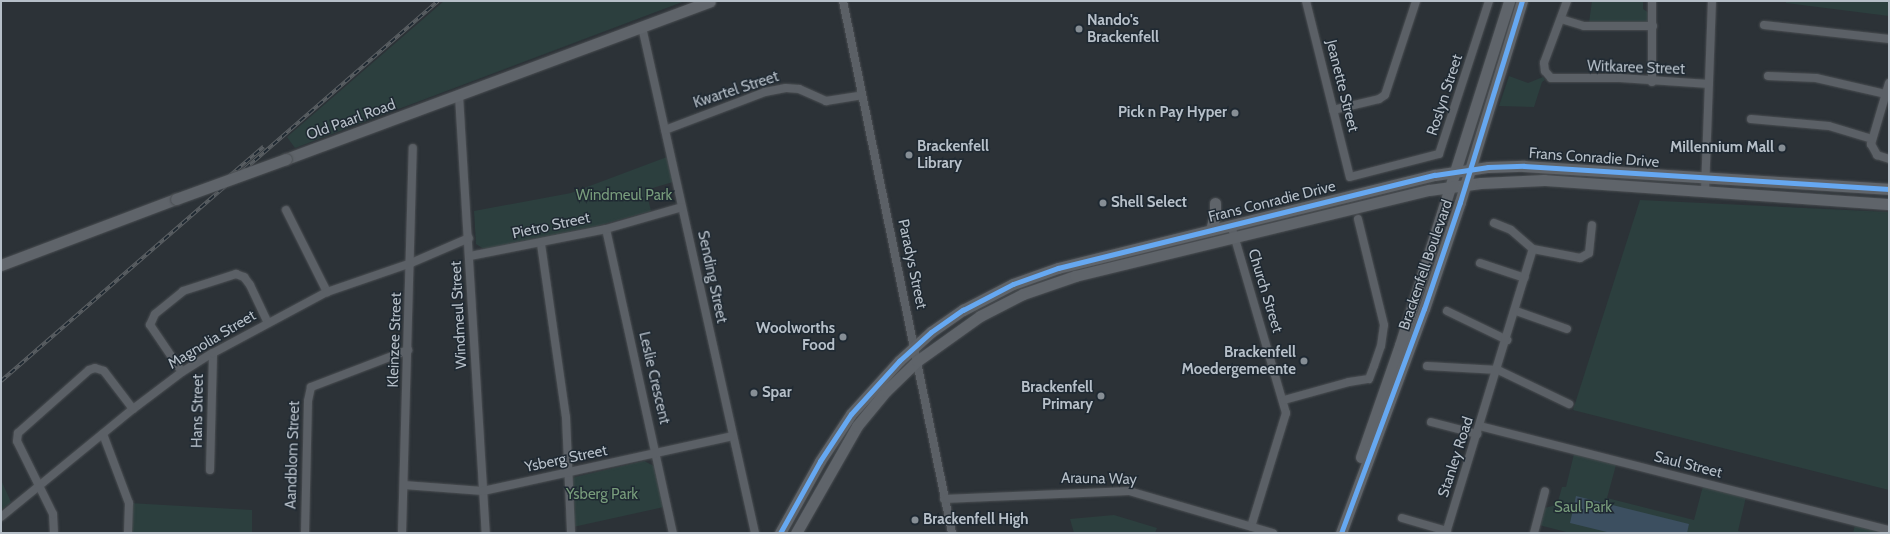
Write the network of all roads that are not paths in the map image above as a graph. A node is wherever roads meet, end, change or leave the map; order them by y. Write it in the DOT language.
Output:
graph roads {
  1 [pos="710,1"];
  2 [pos="842,1"];
  3 [pos="1306,1"];
  4 [pos="1416,1"];
  5 [pos="1489,1"];
  6 [pos="1509,1"];
  7 [pos="1522,1"];
  8 [pos="1567,1"];
  9 [pos="1652,1"];
  10 [pos="1712,1"];
  11 [pos="1561,20"];
  12 [pos="1764,25"];
  13 [pos="1653,26"];
  14 [pos="642,27"];
  15 [pos="1889,39"];
  16 [pos="1768,76"];
  17 [pos="1652,82"];
  18 [pos="1889,83"];
  19 [pos="1709,84"];
  20 [pos="1886,94"];
  21 [pos="862,95"];
  22 [pos="459,96"];
  23 [pos="1333,110"];
  24 [pos="1750,119"];
  25 [pos="665,130"];
  26 [pos="1872,139"];
  27 [pos="413,148"];
  28 [pos="1889,160"];
  29 [pos="1469,170"];
  30 [pos="1454,172"];
  31 [pos="1350,177"];
  32 [pos="1705,178"];
  33 [pos="1464,185"];
  34 [pos="1450,187"];
  35 [pos="1889,189"];
  36 [pos="1705,191"];
  37 [pos="1215,203"];
  38 [pos="1889,204"];
  39 [pos="682,207"];
  40 [pos="286,210"];
  41 [pos="1358,219"];
  42 [pos="1494,223"];
  43 [pos="1231,224"];
  44 [pos="1592,225"];
  45 [pos="606,229"];
  46 [pos="1211,230"];
  47 [pos="1234,237"];
  48 [pos="469,238"];
  49 [pos="541,244"];
  50 [pos="1533,249"];
  51 [pos="470,256"];
  52 [pos="411,263"];
  53 [pos="1480,263"];
  54 [pos="1,265"];
  55 [pos="1525,278"];
  56 [pos="327,292"];
  57 [pos="1446,311"];
  58 [pos="1516,311"];
  59 [pos="268,323"];
  60 [pos="1567,329"];
  61 [pos="1507,340"];
  62 [pos="914,347"];
  63 [pos="408,350"];
  64 [pos="213,353"];
  65 [pos="917,361"];
  66 [pos="1427,366"];
  67 [pos="1498,370"];
  68 [pos="182,372"];
  69 [pos="1284,400"];
  70 [pos="1569,404"];
  71 [pos="133,409"];
  72 [pos="1431,422"];
  73 [pos="1479,430"];
  74 [pos="103,434"];
  75 [pos="733,436"];
  76 [pos="657,453"];
  77 [pos="210,470"];
  78 [pos="567,473"];
  79 [pos="404,484"];
  80 [pos="38,487"];
  81 [pos="483,491"];
  82 [pos="1545,491"];
  83 [pos="944,499"];
  84 [pos="1,517"];
  85 [pos="1402,518"];
  86 [pos="1251,527"];
  87 [pos="1889,530"];
  88 [pos="1447,532"];
  89 [pos="54,533"];
  90 [pos="128,533"];
  91 [pos="305,533"];
  92 [pos="402,533"];
  93 [pos="486,533"];
  94 [pos="570,533"];
  95 [pos="673,533"];
  96 [pos="755,533"];
  97 [pos="780,533"];
  98 [pos="796,533"];
  99 [pos="952,533"];
  100 [pos="1273,533"];
  101 [pos="1335,533"];
  102 [pos="1341,533"];
  103 [pos="1534,533"];
  1 -- 14 [label="street, Old Paarl Road"];
  2 -- 21 [label="street, Paradys Street"];
  3 -- 23 [label="street, Jeanette Street"];
  4 -- 23 [label="street"];
  5 -- 31 [label="street, Roslyn Street"];
  6 -- 30 [label="street, Brackenfell Boulevard"];
  7 -- 29 [label="street, Brackenfell Boulevard"];
  8 -- 11 [label="street, Witkaree Street"];
  9 -- 13 [label="street"];
  10 -- 19 [label="street"];
  11 -- 13 [label="street"];
  11 -- 17 [label="street, Witkaree Street"];
  12 -- 15 [label="street"];
  13 -- 17 [label="street"];
  14 -- 22 [label="street, Old Paarl Road"];
  14 -- 25 [label="street, Sending Street"];
  16 -- 20 [label="street"];
  17 -- 19 [label="street, Witkaree Street"];
  18 -- 20 [label="street"];
  19 -- 32 [label="street"];
  20 -- 26 [label="street"];
  21 -- 25 [label="street, Kwartel Street"];
  21 -- 62 [label="street, Paradys Street"];
  22 -- 48 [label="street, Windmeul Street"];
  22 -- 54 [label="street, Old Paarl Road, bridge"];
  23 -- 31 [label="street, Jeanette Street"];
  24 -- 26 [label="street"];
  25 -- 39 [label="street, Sending Street"];
  26 -- 28 [label="street"];
  27 -- 52 [label="street, Kleinzee Street"];
  29 -- 30 [label="street, Frans Conradie Drive"];
  29 -- 32 [label="street, Frans Conradie Drive"];
  29 -- 33 [label="street, Brackenfell Boulevard"];
  30 -- 34 [label="street, Brackenfell Boulevard"];
  30 -- 43 [label="street, Frans Conradie Drive"];
  32 -- 35 [label="street, Frans Conradie Drive"];
  32 -- 36 [label="street"];
  33 -- 34 [label="street, Frans Conradie Drive"];
  33 -- 36 [label="street, Frans Conradie Drive"];
  33 -- 102 [label="street, Brackenfell Boulevard"];
  34 -- 47 [label="street, Frans Conradie Drive"];
  34 -- 101 [label="street, Brackenfell Boulevard"];
  36 -- 38 [label="street, Frans Conradie Drive"];
  37 -- 46 [label="street"];
  39 -- 45 [label="street, Pietro Street"];
  39 -- 75 [label="street, Sending Street"];
  40 -- 56 [label="street"];
  41 -- 69 [label="street"];
  42 -- 50 [label="street"];
  43 -- 46 [label="street, Frans Conradie Drive"];
  43 -- 47 [label="street, Church Street"];
  44 -- 50 [label="street"];
  45 -- 49 [label="street, Pietro Street"];
  45 -- 76 [label="street, Leslie Crescent"];
  46 -- 62 [label="street, Frans Conradie Drive"];
  47 -- 65 [label="street, Frans Conradie Drive"];
  47 -- 69 [label="street, Church Street"];
  48 -- 51 [label="street, Windmeul Street"];
  48 -- 52 [label="street, Magnolia Street"];
  49 -- 51 [label="street, Pietro Street"];
  49 -- 78 [label="street"];
  50 -- 55 [label="street, Stanley Road"];
  51 -- 81 [label="street, Windmeul Street"];
  52 -- 56 [label="street, Magnolia Street"];
  52 -- 63 [label="street, Kleinzee Street"];
  53 -- 55 [label="street"];
  55 -- 58 [label="street, Stanley Road"];
  56 -- 59 [label="street, Magnolia Street"];
  57 -- 61 [label="street"];
  58 -- 60 [label="street"];
  58 -- 61 [label="street, Stanley Road"];
  59 -- 64 [label="street, Magnolia Street"];
  59 -- 68 [label="street"];
  61 -- 67 [label="street, Stanley Road"];
  62 -- 65 [label="street, Paradys Street"];
  62 -- 97 [label="street, Frans Conradie Drive"];
  63 -- 79 [label="street, Kleinzee Street"];
  63 -- 91 [label="street, Aandblom Street"];
  64 -- 68 [label="street, Magnolia Street"];
  64 -- 77 [label="street, Hans Street"];
  65 -- 83 [label="street, Paradys Street"];
  65 -- 98 [label="street, Frans Conradie Drive"];
  66 -- 67 [label="street"];
  67 -- 70 [label="street"];
  67 -- 73 [label="street, Stanley Road"];
  68 -- 71 [label="street, Magnolia Street"];
  69 -- 86 [label="street, Church Street"];
  71 -- 74 [label="street, Magnolia Street"];
  71 -- 80 [label="street"];
  72 -- 73 [label="street, Saul Street"];
  73 -- 87 [label="street, Saul Street"];
  73 -- 88 [label="street, Stanley Road"];
  74 -- 80 [label="street, Magnolia Street"];
  74 -- 90 [label="street"];
  75 -- 76 [label="street, Ysberg Street"];
  75 -- 96 [label="street, Sending Street"];
  76 -- 78 [label="street, Ysberg Street"];
  76 -- 95 [label="street, Leslie Crescent"];
  78 -- 81 [label="street, Ysberg Street"];
  78 -- 94 [label="street"];
  79 -- 81 [label="street, Ysberg Street"];
  79 -- 92 [label="street, Kleinzee Street"];
  80 -- 84 [label="street, Magnolia Street"];
  80 -- 89 [label="street"];
  81 -- 93 [label="street, Windmeul Street"];
  82 -- 103 [label="street"];
  83 -- 86 [label="street, Arauna Way"];
  83 -- 99 [label="street, Paradys Street"];
  85 -- 88 [label="street"];
  86 -- 100 [label="street, Arauna Way"];
}
